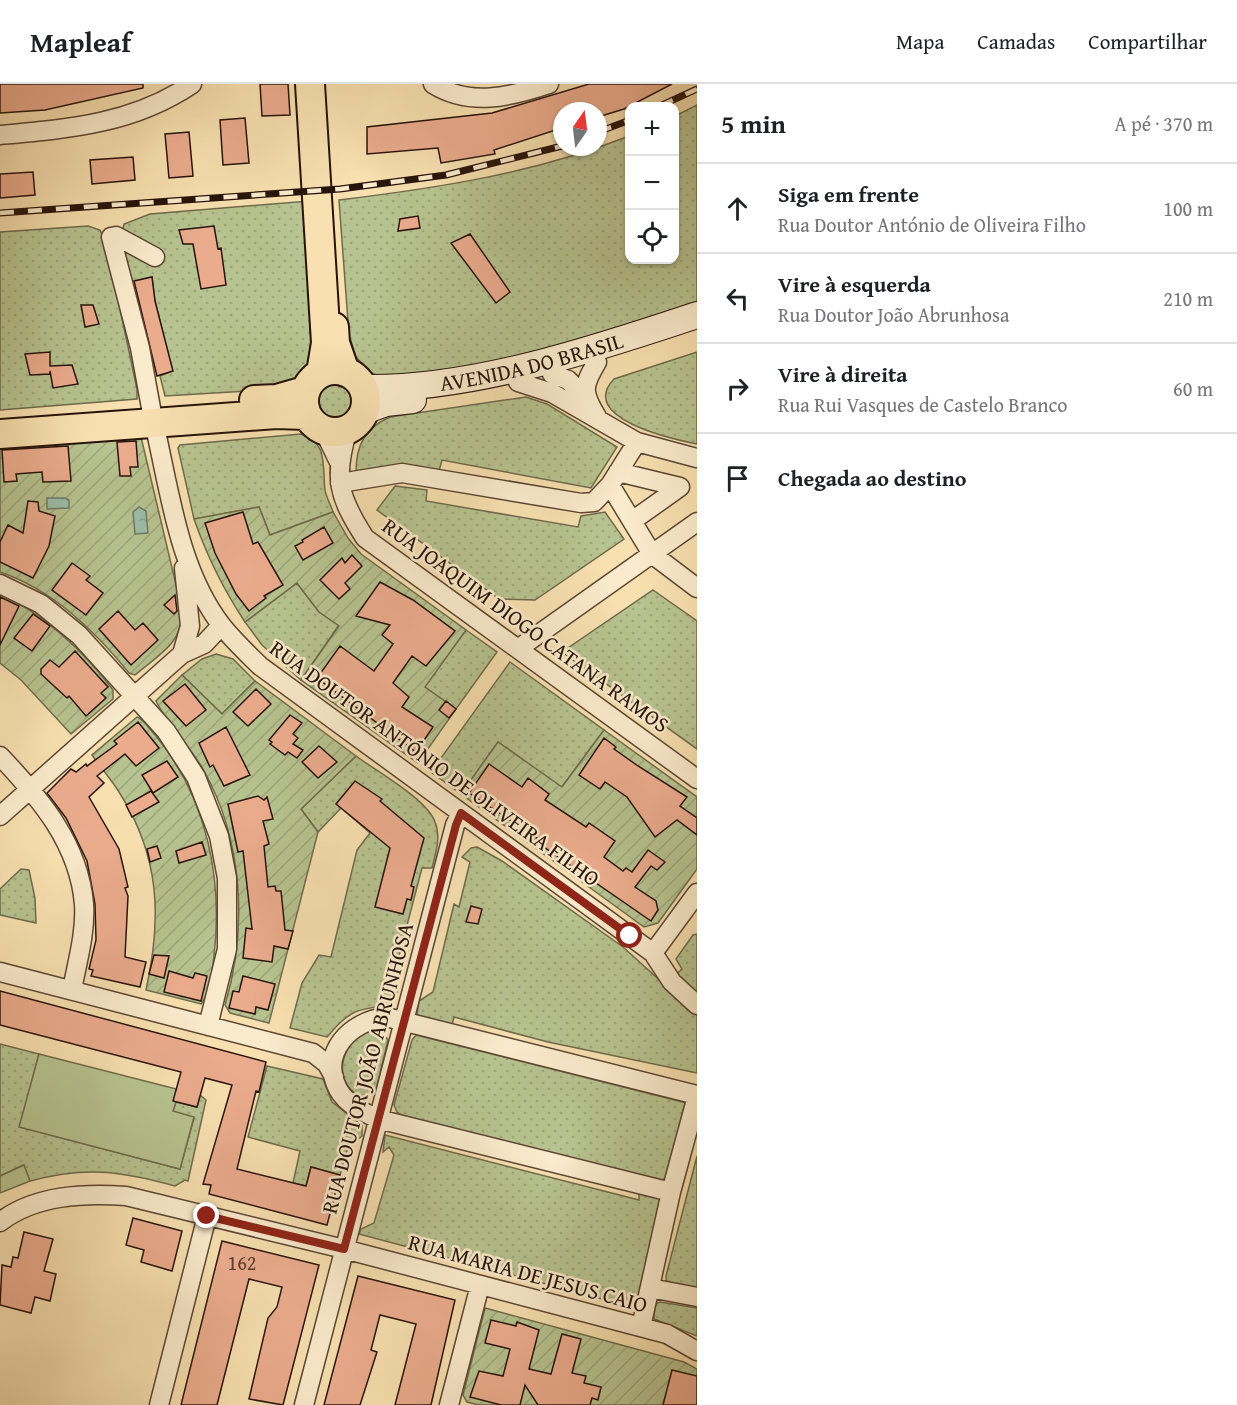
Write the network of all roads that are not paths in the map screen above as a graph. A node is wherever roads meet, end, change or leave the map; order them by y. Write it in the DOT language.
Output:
graph roads {
  1 [pos="192,84"];
  2 [pos="310,84"];
  3 [pos="321,84"];
  4 [pos="433,84"];
  5 [pos="549,84"];
  6 [pos="0,135"];
  7 [pos="155,257"];
  8 [pos="697,315"];
  9 [pos="697,331"];
  10 [pos="597,362"];
  11 [pos="551,376"];
  12 [pos="585,397"];
  13 [pos="335,401"];
  14 [pos="152,416"];
  15 [pos="0,419"];
  16 [pos="600,421"];
  17 [pos="0,434"];
  18 [pos="637,442"];
  19 [pos="697,458"];
  20 [pos="614,478"];
  21 [pos="340,483"];
  22 [pos="632,522"];
  23 [pos="697,522"];
  24 [pos="180,539"];
  25 [pos="651,554"];
  26 [pos="0,584"];
  27 [pos="697,588"];
  28 [pos="221,626"];
  29 [pos="191,646"];
  30 [pos="519,648"];
  31 [pos="244,650"];
  32 [pos="134,698"];
  33 [pos="0,756"];
  34 [pos="697,779"];
  35 [pos="28,789"];
  36 [pos="461,813"];
  37 [pos="0,816"];
  38 [pos="697,892"];
  39 [pos="653,953"];
  40 [pos="0,972"];
  41 [pos="72,990"];
  42 [pos="697,1005"];
  43 [pos="404,1021"];
  44 [pos="208,1026"];
  45 [pos="342,1041"];
  46 [pos="313,1053"];
  47 [pos="334,1077"];
  48 [pos="697,1095"];
  49 [pos="378,1119"];
  50 [pos="671,1192"];
  51 [pos="207,1216"];
  52 [pos="0,1222"];
  53 [pos="344,1249"];
  54 [pos="480,1285"];
  55 [pos="650,1287"];
  56 [pos="697,1297"];
  57 [pos="642,1327"];
  58 [pos="697,1351"];
  59 [pos="159,1405"];
  60 [pos="304,1405"];
  61 [pos="449,1405"];
  1 -- 6 [label="street"];
  2 -- 13 [label="main road"];
  3 -- 13 [label="main road"];
  4 -- 5 [label="street"];
  7 -- 14 [label="street, RUA DOUTOR ANTÓNIO DE OLIVEIRA FILHO"];
  8 -- 11 [label="main road, AVENIDA DO BRASIL"];
  9 -- 10 [label="main road, AVENIDA DO BRASIL"];
  10 -- 11 [label="main road, AVENIDA DO BRASIL"];
  10 -- 12 [label="street"];
  11 -- 12 [label="street"];
  11 -- 13 [label="main road, AVENIDA DO BRASIL"];
  11 -- 13 [label="main road, AVENIDA DO BRASIL"];
  11 -- 16 [label="street"];
  12 -- 16 [label="street"];
  13 -- 14 [label="main road, AVENIDA DO BRASIL"];
  13 -- 21 [label="street, RUA JOAQUIM DIOGO CATANA RAMOS"];
  14 -- 15 [label="main road, AVENIDA DO BRASIL"];
  14 -- 17 [label="main road, AVENIDA DO BRASIL"];
  14 -- 24 [label="street, RUA DOUTOR ANTÓNIO DE OLIVEIRA FILHO"];
  16 -- 18 [label="street"];
  18 -- 19 [label="street"];
  18 -- 20 [label="street"];
  20 -- 21 [label="street"];
  20 -- 22 [label="street"];
  20 -- 22 [label="street"];
  21 -- 30 [label="street, RUA JOAQUIM DIOGO CATANA RAMOS"];
  22 -- 25 [label="street"];
  23 -- 25 [label="street"];
  24 -- 28 [label="street, RUA DOUTOR ANTÓNIO DE OLIVEIRA FILHO"];
  24 -- 29 [label="street"];
  25 -- 27 [label="street"];
  25 -- 30 [label="street"];
  26 -- 32 [label="street"];
  28 -- 29 [label="street"];
  28 -- 31 [label="street, RUA DOUTOR ANTÓNIO DE OLIVEIRA FILHO"];
  29 -- 31 [label="street"];
  29 -- 32 [label="street"];
  30 -- 34 [label="street, RUA JOAQUIM DIOGO CATANA RAMOS"];
  31 -- 36 [label="street, RUA DOUTOR ANTÓNIO DE OLIVEIRA FILHO"];
  32 -- 35 [label="street"];
  32 -- 44 [label="street"];
  33 -- 35 [label="street"];
  35 -- 37 [label="street"];
  35 -- 41 [label="street"];
  36 -- 39 [label="street, RUA DOUTOR ANTÓNIO DE OLIVEIRA FILHO"];
  36 -- 43 [label="street, RUA DOUTOR JOÃO ABRUNHOSA"];
  38 -- 39 [label="street"];
  39 -- 42 [label="street"];
  40 -- 41 [label="street"];
  41 -- 44 [label="street"];
  43 -- 45 [label="street"];
  43 -- 48 [label="street"];
  43 -- 49 [label="street, RUA DOUTOR JOÃO ABRUNHOSA"];
  44 -- 46 [label="street"];
  45 -- 46 [label="street"];
  45 -- 47 [label="street"];
  46 -- 47 [label="street"];
  47 -- 49 [label="street"];
  48 -- 50 [label="street"];
  49 -- 50 [label="street"];
  49 -- 53 [label="street, RUA DOUTOR JOÃO ABRUNHOSA"];
  50 -- 55 [label="street"];
  51 -- 52 [label="street, RUA MARIA DE JESUS CAIO"];
  51 -- 53 [label="street, RUA MARIA DE JESUS CAIO"];
  51 -- 59 [label="street"];
  53 -- 54 [label="street, RUA MARIA DE JESUS CAIO"];
  53 -- 60 [label="street, RUA DOUTOR JOÃO ABRUNHOSA"];
  54 -- 57 [label="street, RUA MARIA DE JESUS CAIO"];
  54 -- 61 [label="street"];
  55 -- 56 [label="street"];
  55 -- 57 [label="street"];
  57 -- 58 [label="street, RUA MARIA DE JESUS CAIO"];
}
